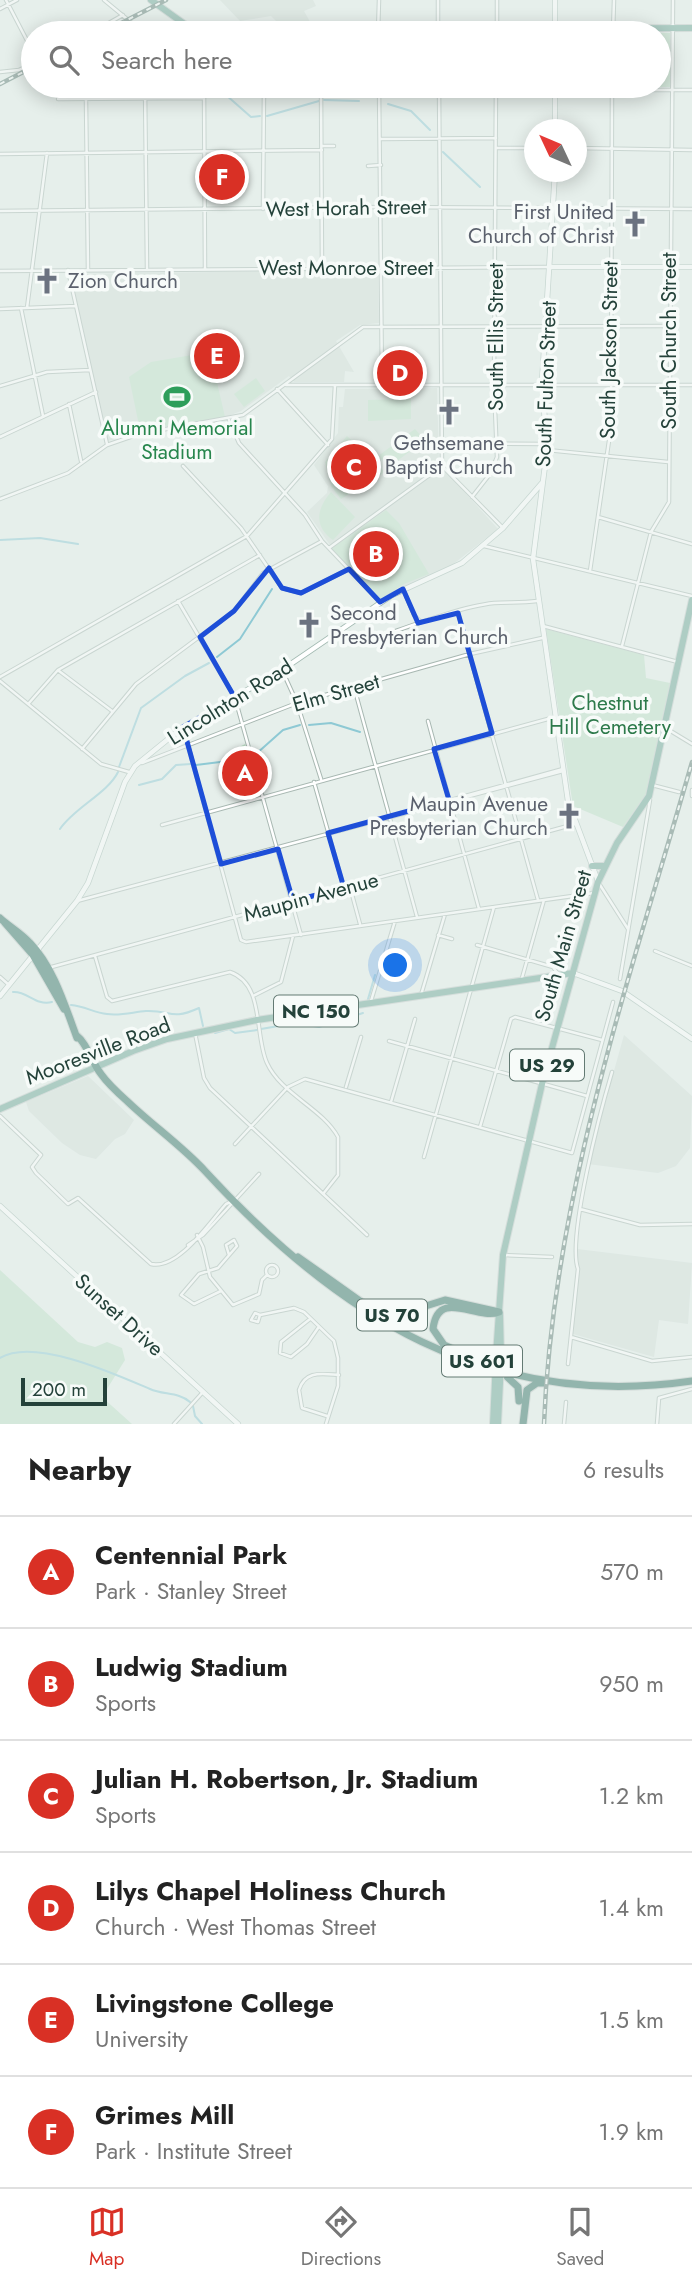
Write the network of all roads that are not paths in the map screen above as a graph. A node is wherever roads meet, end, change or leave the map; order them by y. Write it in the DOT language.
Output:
graph roads {
  1 [pos="6,0"];
  2 [pos="17,0"];
  3 [pos="104,0"];
  4 [pos="151,0"];
  5 [pos="379,0"];
  6 [pos="438,0"];
  7 [pos="497,0"];
  8 [pos="555,0"];
  9 [pos="614,0"];
  10 [pos="673,0"];
  11 [pos="9,4"];
  12 [pos="0,9"];
  13 [pos="123,15"];
  14 [pos="112,21"];
  15 [pos="130,21"];
  16 [pos="178,21"];
  17 [pos="378,21"];
  18 [pos="438,21"];
  19 [pos="497,21"];
  20 [pos="555,21"];
  21 [pos="613,21"];
  22 [pos="673,27"];
  23 [pos="692,27"];
  24 [pos="21,28"];
  25 [pos="21,68"];
  26 [pos="0,72"];
  27 [pos="672,90"];
  28 [pos="692,90"];
  29 [pos="204,98"];
  30 [pos="264,98"];
  31 [pos="321,98"];
  32 [pos="379,98"];
  33 [pos="439,98"];
  34 [pos="496,98"];
  35 [pos="555,98"];
  36 [pos="612,98"];
  37 [pos="58,99"];
  38 [pos="145,99"];
  39 [pos="86,100"];
  40 [pos="555,119"];
  41 [pos="496,138"];
  42 [pos="380,139"];
  43 [pos="439,139"];
  44 [pos="334,146"];
  45 [pos="322,148"];
  46 [pos="496,148"];
  47 [pos="524,148"];
  48 [pos="587,148"];
  49 [pos="611,149"];
  50 [pos="671,149"];
  51 [pos="692,149"];
  52 [pos="264,151"];
  53 [pos="204,152"];
  54 [pos="47,153"];
  55 [pos="87,153"];
  56 [pos="146,153"];
  57 [pos="0,154"];
  58 [pos="381,165"];
  59 [pos="368,166"];
  60 [pos="555,182"];
  61 [pos="380,207"];
  62 [pos="440,207"];
  63 [pos="496,207"];
  64 [pos="322,208"];
  65 [pos="555,208"];
  66 [pos="204,209"];
  67 [pos="263,209"];
  68 [pos="611,209"];
  69 [pos="670,209"];
  70 [pos="692,209"];
  71 [pos="146,210"];
  72 [pos="0,211"];
  73 [pos="41,211"];
  74 [pos="87,211"];
  75 [pos="322,267"];
  76 [pos="381,267"];
  77 [pos="440,267"];
  78 [pos="496,267"];
  79 [pos="551,267"];
  80 [pos="669,267"];
  81 [pos="692,267"];
  82 [pos="610,268"];
  83 [pos="147,269"];
  84 [pos="205,269"];
  85 [pos="68,270"];
  86 [pos="88,270"];
  87 [pos="0,271"];
  88 [pos="33,271"];
  89 [pos="76,306"];
  90 [pos="21,308"];
  91 [pos="27,308"];
  92 [pos="0,309"];
  93 [pos="381,326"];
  94 [pos="440,326"];
  95 [pos="495,326"];
  96 [pos="544,326"];
  97 [pos="610,327"];
  98 [pos="668,327"];
  99 [pos="90,370"];
  100 [pos="36,374"];
  101 [pos="283,384"];
  102 [pos="382,384"];
  103 [pos="335,385"];
  104 [pos="440,385"];
  105 [pos="494,385"];
  106 [pos="542,385"];
  107 [pos="611,385"];
  108 [pos="668,385"];
  109 [pos="692,385"];
  110 [pos="0,386"];
  111 [pos="277,389"];
  112 [pos="96,392"];
  113 [pos="69,404"];
  114 [pos="43,416"];
  115 [pos="229,419"];
  116 [pos="0,437"];
  117 [pos="442,443"];
  118 [pos="497,444"];
  119 [pos="107,445"];
  120 [pos="328,445"];
  121 [pos="547,447"];
  122 [pos="607,455"];
  123 [pos="81,461"];
  124 [pos="668,462"];
  125 [pos="183,466"];
  126 [pos="442,466"];
  127 [pos="542,483"];
  128 [pos="285,493"];
  129 [pos="472,497"];
  130 [pos="0,499"];
  131 [pos="597,517"];
  132 [pos="503,528"];
  133 [pos="651,532"];
  134 [pos="247,536"];
  135 [pos="322,541"];
  136 [pos="692,544"];
  137 [pos="484,546"];
  138 [pos="329,548"];
  139 [pos="260,555"];
  140 [pos="533,559"];
  141 [pos="269,568"];
  142 [pos="349,569"];
  143 [pos="590,571"];
  144 [pos="639,582"];
  145 [pos="403,589"];
  146 [pos="692,598"];
  147 [pos="178,601"];
  148 [pos="537,601"];
  149 [pos="380,602"];
  150 [pos="458,613"];
  151 [pos="421,622"];
  152 [pos="690,623"];
  153 [pos="541,626"];
  154 [pos="393,632"];
  155 [pos="200,636"];
  156 [pos="542,638"];
  157 [pos="622,646"];
  158 [pos="470,654"];
  159 [pos="678,662"];
  160 [pos="58,670"];
  161 [pos="282,670"];
  162 [pos="0,679"];
  163 [pos="354,687"];
  164 [pos="235,698"];
  165 [pos="29,703"];
  166 [pos="297,703"];
  167 [pos="112,711"];
  168 [pos="555,717"];
  169 [pos="428,721"];
  170 [pos="242,724"];
  171 [pos="183,727"];
  172 [pos="664,727"];
  173 [pos="492,733"];
  174 [pos="692,744"];
  175 [pos="189,746"];
  176 [pos="82,748"];
  177 [pos="434,749"];
  178 [pos="377,764"];
  179 [pos="135,766"];
  180 [pos="563,770"];
  181 [pos="129,772"];
  182 [pos="321,780"];
  183 [pos="314,782"];
  184 [pos="652,785"];
  185 [pos="506,786"];
  186 [pos="692,790"];
  187 [pos="679,792"];
  188 [pos="263,796"];
  189 [pos="649,796"];
  190 [pos="691,796"];
  191 [pos="450,801"];
  192 [pos="205,811"];
  193 [pos="392,816"];
  194 [pos="575,824"];
  195 [pos="162,825"];
  196 [pos="329,835"];
  197 [pos="521,839"];
  198 [pos="277,849"];
  199 [pos="464,855"];
  200 [pos="221,864"];
  201 [pos="592,866"];
  202 [pos="605,866"];
  203 [pos="407,871"];
  204 [pos="598,882"];
  205 [pos="350,887"];
  206 [pos="344,888"];
  207 [pos="595,892"];
  208 [pos="544,900"];
  209 [pos="77,901"];
  210 [pos="293,901"];
  211 [pos="538,901"];
  212 [pos="495,907"];
  213 [pos="479,909"];
  214 [pos="444,914"];
  215 [pos="235,917"];
  216 [pos="418,918"];
  217 [pos="3,921"];
  218 [pos="395,921"];
  219 [pos="360,925"];
  220 [pos="628,929"];
  221 [pos="301,935"];
  222 [pos="438,935"];
  223 [pos="293,936"];
  224 [pos="452,939"];
  225 [pos="477,945"];
  226 [pos="483,947"];
  227 [pos="655,951"];
  228 [pos="35,953"];
  229 [pos="95,954"];
  230 [pos="528,959"];
  231 [pos="692,966"];
  232 [pos="47,968"];
  233 [pos="573,972"];
  234 [pos="556,975"];
  235 [pos="0,977"];
  236 [pos="522,979"];
  237 [pos="620,979"];
  238 [pos="9,985"];
  239 [pos="472,987"];
  240 [pos="568,989"];
  241 [pos="421,995"];
  242 [pos="0,996"];
  243 [pos="253,996"];
  244 [pos="371,1002"];
  245 [pos="614,1002"];
  246 [pos="64,1009"];
  247 [pos="415,1019"];
  248 [pos="257,1020"];
  249 [pos="557,1028"];
  250 [pos="195,1033"];
  251 [pos="361,1037"];
  252 [pos="692,1039"];
  253 [pos="389,1041"];
  254 [pos="603,1041"];
  255 [pos="407,1046"];
  256 [pos="451,1059"];
  257 [pos="94,1068"];
  258 [pos="496,1071"];
  259 [pos="612,1072"];
  260 [pos="542,1084"];
  261 [pos="288,1087"];
  262 [pos="346,1088"];
  263 [pos="587,1096"];
  264 [pos="391,1102"];
  265 [pos="0,1109"];
  266 [pos="435,1114"];
  267 [pos="0,1116"];
  268 [pos="252,1126"];
  269 [pos="480,1127"];
  270 [pos="527,1140"];
  271 [pos="235,1144"];
  272 [pos="424,1157"];
  273 [pos="259,1174"];
  274 [pos="323,1195"];
  275 [pos="233,1201"];
  276 [pos="0,1206"];
  277 [pos="580,1209"];
  278 [pos="692,1224"];
  279 [pos="367,1235"];
  280 [pos="198,1237"];
  281 [pos="229,1255"];
  282 [pos="503,1255"];
  283 [pos="297,1257"];
  284 [pos="552,1257"];
  285 [pos="207,1271"];
  286 [pos="267,1275"];
  287 [pos="221,1291"];
  288 [pos="499,1312"];
  289 [pos="260,1315"];
  290 [pos="310,1319"];
  291 [pos="318,1327"];
  292 [pos="571,1337"];
  293 [pos="692,1357"];
  294 [pos="474,1361"];
  295 [pos="568,1364"];
  296 [pos="339,1375"];
  297 [pos="692,1379"];
  298 [pos="591,1386"];
  299 [pos="692,1390"];
  300 [pos="203,1392"];
  301 [pos="565,1402"];
  302 [pos="327,1416"];
  303 [pos="174,1424"];
  304 [pos="238,1424"];
  305 [pos="326,1424"];
  306 [pos="496,1424"];
  307 [pos="521,1424"];
  308 [pos="564,1424"];
  309 [pos="657,1424"];
  1 -- 11 [label="street"];
  2 -- 11 [label="street"];
  3 -- 13 [label="street"];
  4 -- 16 [label="main road"];
  5 -- 17 [label="street"];
  6 -- 18 [label="street"];
  7 -- 19 [label="street"];
  8 -- 20 [label="street"];
  9 -- 21 [label="street"];
  10 -- 22 [label="street, South Church Street"];
  11 -- 12 [label="street"];
  11 -- 24 [label="street"];
  13 -- 14 [label="street"];
  13 -- 15 [label="street"];
  22 -- 23 [label="main road"];
  22 -- 27 [label="street, South Church Street"];
  25 -- 26 [label="street"];
  27 -- 28 [label="street"];
  27 -- 50 [label="street, South Church Street"];
  29 -- 38 [label="street"];
  29 -- 53 [label="street"];
  30 -- 52 [label="street"];
  31 -- 45 [label="street"];
  32 -- 42 [label="street"];
  33 -- 43 [label="street"];
  34 -- 41 [label="street, South Ellis Street"];
  35 -- 40 [label="street"];
  36 -- 49 [label="street, South Jackson Street"];
  37 -- 39 [label="street"];
  38 -- 39 [label="street"];
  38 -- 56 [label="street"];
  39 -- 55 [label="street"];
  41 -- 43 [label="street"];
  41 -- 46 [label="street, South Ellis Street"];
  42 -- 43 [label="street"];
  42 -- 58 [label="street"];
  43 -- 62 [label="street"];
  44 -- 45 [label="street"];
  45 -- 52 [label="street"];
  45 -- 64 [label="street"];
  46 -- 47 [label="street"];
  46 -- 63 [label="street, South Ellis Street"];
  48 -- 49 [label="street"];
  49 -- 50 [label="street"];
  49 -- 68 [label="street, South Jackson Street"];
  50 -- 51 [label="street"];
  50 -- 69 [label="street, South Church Street"];
  52 -- 53 [label="street"];
  52 -- 67 [label="street"];
  53 -- 56 [label="street"];
  53 -- 66 [label="street"];
  54 -- 55 [label="street"];
  54 -- 57 [label="street"];
  54 -- 73 [label="street"];
  55 -- 56 [label="street"];
  55 -- 74 [label="street"];
  56 -- 71 [label="street"];
  58 -- 59 [label="street"];
  58 -- 61 [label="street"];
  60 -- 65 [label="street, South Fulton Street"];
  61 -- 62 [label="street, West Horah Street"];
  61 -- 64 [label="street, West Horah Street"];
  61 -- 76 [label="street"];
  62 -- 63 [label="street, West Horah Street"];
  62 -- 77 [label="street"];
  63 -- 65 [label="street, West Horah Street"];
  63 -- 78 [label="street, South Ellis Street"];
  64 -- 67 [label="street, West Horah Street"];
  64 -- 75 [label="street"];
  65 -- 68 [label="street, West Horah Street"];
  65 -- 79 [label="street, South Fulton Street"];
  66 -- 67 [label="street, West Horah Street"];
  66 -- 71 [label="street, West Horah Street"];
  66 -- 84 [label="street"];
  68 -- 69 [label="street, West Horah Street"];
  68 -- 82 [label="street, South Jackson Street"];
  69 -- 70 [label="street, West Horah Street"];
  69 -- 80 [label="street, South Church Street"];
  71 -- 74 [label="street, West Horah Street"];
  71 -- 83 [label="street"];
  72 -- 73 [label="street, West Horah Street"];
  73 -- 74 [label="street, West Horah Street"];
  73 -- 88 [label="street"];
  74 -- 86 [label="street"];
  75 -- 76 [label="street, West Monroe Street"];
  75 -- 84 [label="street, West Monroe Street"];
  76 -- 77 [label="street, West Monroe Street"];
  76 -- 93 [label="street"];
  77 -- 78 [label="street, West Monroe Street"];
  77 -- 94 [label="street"];
  78 -- 79 [label="street, West Monroe Street"];
  78 -- 95 [label="street, South Ellis Street"];
  79 -- 82 [label="street, West Monroe Street"];
  79 -- 96 [label="street, South Fulton Street"];
  80 -- 81 [label="street, West Monroe Street"];
  80 -- 82 [label="street, West Monroe Street"];
  80 -- 98 [label="street, South Church Street"];
  82 -- 97 [label="street, South Jackson Street"];
  83 -- 84 [label="street, West Monroe Street"];
  83 -- 86 [label="street, West Monroe Street"];
  85 -- 86 [label="street, West Monroe Street"];
  85 -- 88 [label="street, West Monroe Street"];
  85 -- 89 [label="street"];
  87 -- 88 [label="street, West Monroe Street"];
  88 -- 91 [label="street"];
  89 -- 91 [label="street"];
  89 -- 99 [label="street"];
  90 -- 91 [label="street"];
  90 -- 92 [label="street"];
  90 -- 100 [label="street"];
  93 -- 94 [label="street"];
  93 -- 101 [label="street"];
  93 -- 102 [label="street"];
  94 -- 95 [label="street"];
  94 -- 104 [label="street"];
  95 -- 96 [label="street"];
  95 -- 105 [label="street, South Ellis Street"];
  96 -- 97 [label="street"];
  96 -- 106 [label="street, South Fulton Street"];
  97 -- 98 [label="street"];
  97 -- 107 [label="street, South Jackson Street"];
  98 -- 108 [label="street, South Church Street"];
  99 -- 100 [label="street"];
  99 -- 112 [label="street"];
  100 -- 110 [label="street"];
  100 -- 114 [label="street"];
  101 -- 103 [label="street"];
  101 -- 111 [label="street"];
  102 -- 103 [label="street"];
  102 -- 104 [label="street"];
  103 -- 120 [label="street"];
  104 -- 105 [label="street"];
  104 -- 117 [label="street"];
  105 -- 106 [label="street"];
  105 -- 118 [label="street, South Ellis Street"];
  106 -- 107 [label="street"];
  106 -- 121 [label="street, South Fulton Street"];
  107 -- 108 [label="street"];
  107 -- 122 [label="street, South Jackson Street"];
  108 -- 109 [label="street"];
  108 -- 124 [label="street, South Church Street"];
  111 -- 115 [label="street"];
  111 -- 120 [label="street"];
  112 -- 113 [label="street"];
  112 -- 119 [label="street"];
  113 -- 114 [label="street"];
  113 -- 123 [label="street"];
  114 -- 116 [label="street"];
  115 -- 119 [label="street"];
  115 -- 128 [label="street"];
  117 -- 118 [label="street"];
  117 -- 126 [label="street"];
  118 -- 121 [label="street"];
  118 -- 129 [label="street, South Ellis Street"];
  119 -- 123 [label="street"];
  120 -- 128 [label="street"];
  121 -- 122 [label="street"];
  121 -- 127 [label="street, South Fulton Street"];
  122 -- 124 [label="street"];
  122 -- 131 [label="street, South Jackson Street"];
  123 -- 130 [label="street"];
  124 -- 133 [label="street, South Church Street"];
  125 -- 134 [label="street"];
  126 -- 129 [label="street"];
  126 -- 138 [label="street"];
  127 -- 132 [label="street, Lincolnton Road"];
  127 -- 140 [label="street, South Fulton Street"];
  128 -- 134 [label="street"];
  128 -- 135 [label="street"];
  129 -- 132 [label="street"];
  131 -- 133 [label="street"];
  131 -- 143 [label="street, South Jackson Street"];
  132 -- 137 [label="street, Lincolnton Road"];
  133 -- 136 [label="street"];
  133 -- 144 [label="street, South Church Street"];
  134 -- 139 [label="street"];
  134 -- 162 [label="street"];
  135 -- 138 [label="street"];
  135 -- 141 [label="street"];
  137 -- 140 [label="street"];
  137 -- 145 [label="street, Lincolnton Road"];
  138 -- 142 [label="street"];
  139 -- 141 [label="street"];
  139 -- 147 [label="street"];
  140 -- 143 [label="street"];
  140 -- 148 [label="street, South Fulton Street"];
  141 -- 142 [label="street"];
  141 -- 155 [label="street"];
  142 -- 149 [label="street"];
  143 -- 144 [label="street"];
  144 -- 146 [label="street"];
  144 -- 157 [label="street, South Church Street"];
  145 -- 149 [label="street, Lincolnton Road"];
  145 -- 151 [label="street"];
  146 -- 152 [label="main road, South Main Street / US 29"];
  147 -- 155 [label="street"];
  147 -- 160 [label="street"];
  148 -- 150 [label="street"];
  148 -- 153 [label="street, South Fulton Street"];
  149 -- 161 [label="street, Lincolnton Road"];
  150 -- 151 [label="street"];
  150 -- 158 [label="street"];
  151 -- 154 [label="street"];
  152 -- 159 [label="main road, South Main Street / US 29"];
  153 -- 156 [label="street, South Fulton Street"];
  153 -- 157 [label="street"];
  155 -- 164 [label="street"];
  155 -- 167 [label="street"];
  156 -- 158 [label="street, Elm Street"];
  156 -- 168 [label="street, South Fulton Street"];
  157 -- 159 [label="street"];
  158 -- 163 [label="street, Elm Street"];
  158 -- 173 [label="street"];
  159 -- 172 [label="main road, South Main Street / US 29"];
  160 -- 165 [label="street"];
  160 -- 167 [label="street"];
  161 -- 164 [label="street, Lincolnton Road"];
  161 -- 166 [label="street"];
  162 -- 165 [label="street"];
  163 -- 166 [label="street, Elm Street"];
  163 -- 178 [label="street"];
  164 -- 170 [label="street"];
  164 -- 171 [label="street, Lincolnton Road"];
  165 -- 176 [label="street"];
  166 -- 170 [label="street, Elm Street"];
  166 -- 182 [label="street"];
  167 -- 176 [label="street"];
  168 -- 173 [label="street"];
  168 -- 180 [label="street, South Fulton Street"];
  169 -- 177 [label="street"];
  170 -- 175 [label="street, Elm Street"];
  170 -- 188 [label="street"];
  171 -- 175 [label="street"];
  171 -- 179 [label="street, Lincolnton Road"];
  172 -- 174 [label="street"];
  172 -- 184 [label="main road, South Main Street / US 29"];
  173 -- 177 [label="street"];
  173 -- 185 [label="street"];
  175 -- 179 [label="street, Elm Street"];
  175 -- 192 [label="street"];
  176 -- 181 [label="street"];
  177 -- 178 [label="street"];
  177 -- 191 [label="street"];
  178 -- 182 [label="street"];
  178 -- 193 [label="street"];
  179 -- 181 [label="street, Lincolnton Road"];
  180 -- 185 [label="street"];
  180 -- 194 [label="street, South Fulton Street"];
  181 -- 209 [label="street, Lincolnton Road"];
  182 -- 183 [label="street"];
  183 -- 188 [label="street"];
  183 -- 196 [label="street"];
  184 -- 187 [label="street"];
  184 -- 189 [label="main road, South Main Street / US 29"];
  185 -- 191 [label="street"];
  185 -- 197 [label="street"];
  186 -- 190 [label="street"];
  188 -- 192 [label="street"];
  188 -- 198 [label="street"];
  189 -- 202 [label="main road, South Main Street / US 29"];
  189 -- 220 [label="street"];
  191 -- 193 [label="street"];
  191 -- 199 [label="street"];
  192 -- 195 [label="street"];
  192 -- 200 [label="street"];
  193 -- 196 [label="street"];
  193 -- 203 [label="street"];
  194 -- 197 [label="street, Maupin Avenue"];
  194 -- 201 [label="street, South Fulton Street"];
  196 -- 198 [label="street"];
  196 -- 206 [label="street"];
  197 -- 199 [label="street, Maupin Avenue"];
  197 -- 211 [label="street"];
  198 -- 200 [label="street"];
  198 -- 210 [label="street"];
  199 -- 203 [label="street, Maupin Avenue"];
  199 -- 213 [label="street"];
  200 -- 209 [label="street"];
  200 -- 215 [label="street"];
  201 -- 202 [label="main road"];
  201 -- 204 [label="street, South Fulton Street"];
  202 -- 204 [label="main road, South Main Street / US 29"];
  203 -- 205 [label="street, Maupin Avenue"];
  203 -- 216 [label="street"];
  204 -- 207 [label="main road, South Main Street / US 29"];
  204 -- 220 [label="street"];
  205 -- 206 [label="street, Maupin Avenue"];
  205 -- 219 [label="street"];
  206 -- 210 [label="street, Maupin Avenue"];
  207 -- 208 [label="street"];
  207 -- 233 [label="main road, South Main Street / US 29"];
  208 -- 211 [label="street"];
  208 -- 230 [label="street"];
  209 -- 228 [label="street, Lincolnton Road"];
  210 -- 215 [label="street, Maupin Avenue"];
  210 -- 221 [label="street"];
  211 -- 212 [label="street"];
  212 -- 213 [label="street"];
  212 -- 226 [label="street"];
  213 -- 214 [label="street"];
  214 -- 216 [label="street"];
  214 -- 222 [label="street"];
  215 -- 223 [label="street"];
  215 -- 229 [label="street, Maupin Avenue"];
  216 -- 218 [label="street"];
  217 -- 228 [label="highway, US 70"];
  218 -- 219 [label="street"];
  218 -- 244 [label="street"];
  219 -- 221 [label="street"];
  220 -- 237 [label="street"];
  221 -- 223 [label="street"];
  222 -- 224 [label="street"];
  222 -- 241 [label="street"];
  223 -- 243 [label="street"];
  225 -- 226 [label="street"];
  226 -- 230 [label="street"];
  226 -- 239 [label="street"];
  227 -- 231 [label="street"];
  228 -- 232 [label="highway, US 70"];
  228 -- 238 [label="street, Lincolnton Road"];
  228 -- 246 [label="highway, US 70"];
  229 -- 232 [label="street, Maupin Avenue"];
  229 -- 243 [label="street"];
  230 -- 234 [label="street"];
  230 -- 236 [label="street"];
  232 -- 246 [label="highway, US 70"];
  233 -- 234 [label="main road, Mooresville Road / NC 150"];
  233 -- 240 [label="main road, South Main Street / US 29"];
  233 -- 252 [label="street, Mooresville Road"];
  234 -- 236 [label="main road, Mooresville Road / NC 150"];
  234 -- 240 [label="main road"];
  235 -- 238 [label="street"];
  236 -- 239 [label="main road, Mooresville Road / NC 150"];
  238 -- 242 [label="street, Lincolnton Road"];
  239 -- 241 [label="main road, Mooresville Road / NC 150"];
  239 -- 256 [label="street"];
  240 -- 249 [label="main road, South Main Street / US 29"];
  241 -- 244 [label="main road, Mooresville Road / NC 150"];
  243 -- 248 [label="street"];
  244 -- 248 [label="main road, Mooresville Road / NC 150"];
  245 -- 254 [label="street"];
  246 -- 257 [label="highway, US 70"];
  247 -- 255 [label="street"];
  248 -- 250 [label="main road, Mooresville Road / NC 150"];
  248 -- 261 [label="street"];
  249 -- 254 [label="street"];
  249 -- 258 [label="street"];
  249 -- 260 [label="main road, South Main Street / US 29"];
  250 -- 257 [label="main road, Mooresville Road / NC 150"];
  250 -- 268 [label="street"];
  251 -- 262 [label="street"];
  253 -- 255 [label="street"];
  254 -- 263 [label="street"];
  255 -- 256 [label="street"];
  255 -- 264 [label="street"];
  256 -- 258 [label="street"];
  256 -- 266 [label="street"];
  257 -- 265 [label="main road, Mooresville Road / NC 150"];
  257 -- 275 [label="highway, US 70"];
  258 -- 260 [label="street"];
  258 -- 269 [label="street"];
  259 -- 277 [label="street"];
  260 -- 263 [label="street"];
  260 -- 270 [label="main road, South Main Street / US 29"];
  261 -- 262 [label="street"];
  261 -- 268 [label="street"];
  261 -- 274 [label="street"];
  262 -- 264 [label="street"];
  263 -- 270 [label="street"];
  264 -- 266 [label="street"];
  266 -- 269 [label="street"];
  266 -- 272 [label="street"];
  267 -- 280 [label="street"];
  268 -- 271 [label="street"];
  268 -- 274 [label="street"];
  269 -- 270 [label="street"];
  270 -- 282 [label="main road, South Main Street / US 29"];
  273 -- 275 [label="street"];
  274 -- 279 [label="street"];
  275 -- 280 [label="street"];
  275 -- 283 [label="highway, US 70"];
  275 -- 294 [label="highway, US 70"];
  276 -- 300 [label="street, Sunset Drive"];
  277 -- 278 [label="street"];
  277 -- 292 [label="street"];
  280 -- 285 [label="street"];
  281 -- 285 [label="street"];
  282 -- 284 [label="street"];
  282 -- 288 [label="main road, South Main Street / US 29"];
  283 -- 288 [label="highway, US 70"];
  283 -- 294 [label="highway, US 601"];
  285 -- 287 [label="street"];
  285 -- 287 [label="street"];
  286 -- 287 [label="street"];
  288 -- 294 [label="highway"];
  288 -- 306 [label="main road, South Main Street / US 29, bridge"];
  289 -- 290 [label="street"];
  290 -- 291 [label="street"];
  290 -- 291 [label="street"];
  291 -- 296 [label="street"];
  292 -- 293 [label="street"];
  292 -- 295 [label="street"];
  294 -- 297 [label="highway, US 601"];
  294 -- 298 [label="highway, US 601"];
  294 -- 307 [label="highway, US 70"];
  296 -- 302 [label="street"];
  296 -- 302 [label="street"];
  297 -- 298 [label="highway, US 601"];
  298 -- 307 [label="highway"];
  299 -- 309 [label="street"];
  300 -- 303 [label="street"];
  300 -- 304 [label="street, Sunset Drive"];
  301 -- 308 [label="street"];
  302 -- 305 [label="street"];
}
